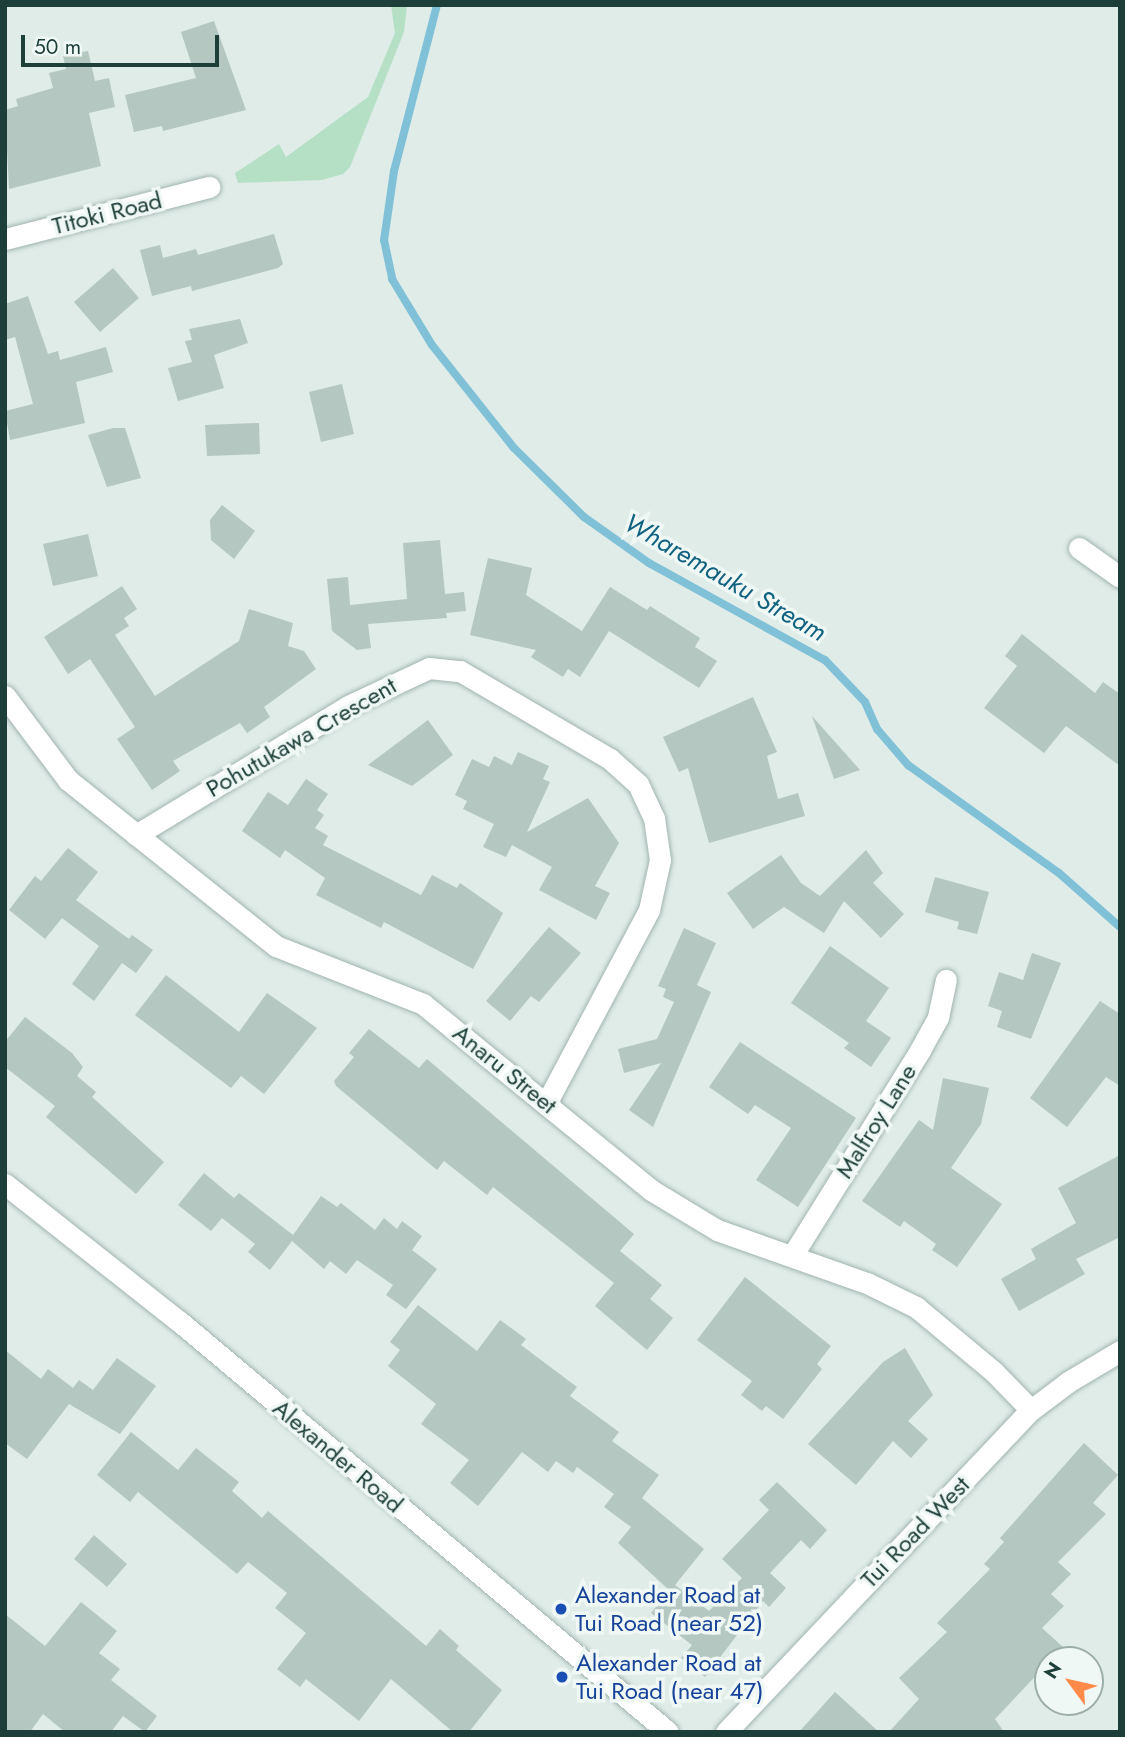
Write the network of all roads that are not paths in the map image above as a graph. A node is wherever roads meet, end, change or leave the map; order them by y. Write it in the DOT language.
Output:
graph roads {
  1 [pos="209,187"];
  2 [pos="5,239"];
  3 [pos="1079,548"];
  4 [pos="1120,577"];
  5 [pos="5,696"];
  6 [pos="136,835"];
  7 [pos="946,981"];
  8 [pos="547,1101"];
  9 [pos="5,1184"];
  10 [pos="792,1255"];
  11 [pos="1120,1351"];
  12 [pos="1031,1410"];
  13 [pos="667,1732"];
  14 [pos="726,1732"];
  1 -- 2 [label="street, Titoki Road"];
  3 -- 4 [label="street"];
  5 -- 6 [label="street, Anaru Street"];
  6 -- 8 [label="street, Anaru Street"];
  6 -- 8 [label="street, Pohutukawa Crescent"];
  7 -- 10 [label="street, Malfroy Lane"];
  8 -- 10 [label="street, Anaru Street"];
  9 -- 13 [label="street, Alexander Road"];
  10 -- 12 [label="street, Anaru Street"];
  11 -- 12 [label="street, Tui Road West"];
  12 -- 14 [label="street, Tui Road West"];
}
